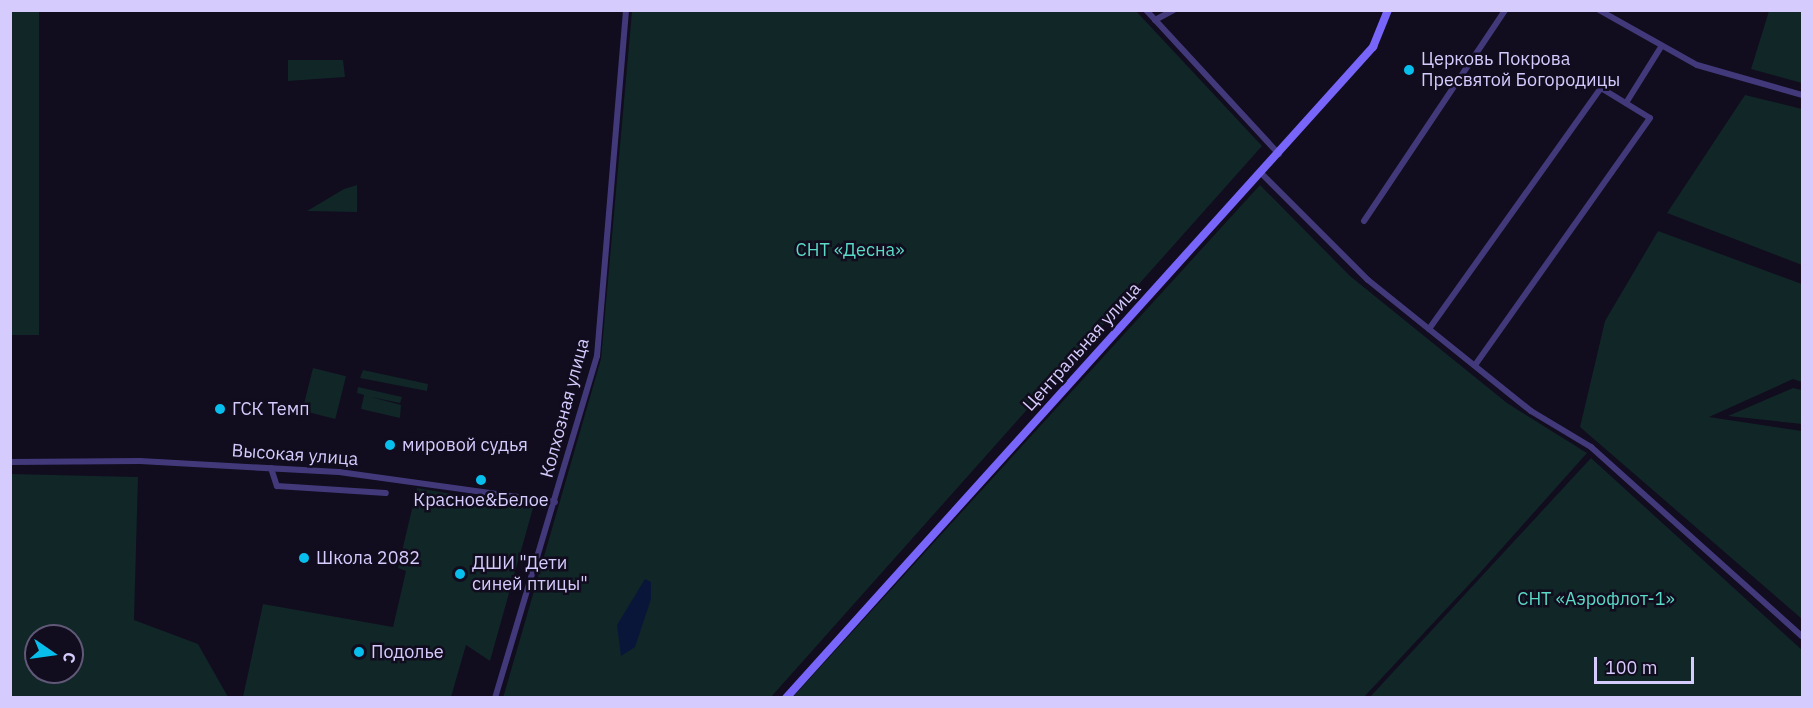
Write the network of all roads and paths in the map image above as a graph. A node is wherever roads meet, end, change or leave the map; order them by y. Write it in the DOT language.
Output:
graph roads {
  1 [pos="626,10"];
  2 [pos="1146,10"];
  3 [pos="1174,10"];
  4 [pos="1388,10"];
  5 [pos="1505,10"];
  6 [pos="1599,10"];
  7 [pos="1155,20"];
  8 [pos="1661,47"];
  9 [pos="1803,95"];
  10 [pos="1626,103"];
  11 [pos="1279,154"];
  12 [pos="1261,173"];
  13 [pos="1364,221"];
  14 [pos="1429,329"];
  15 [pos="1475,365"];
  16 [pos="10,462"];
  17 [pos="271,468"];
  18 [pos="386,493"];
  19 [pos="555,502"];
  20 [pos="1803,636"];
  21 [pos="495,698"];
  22 [pos="786,698"];
  1 -- 19 [label="street, Колхозная улица"];
  2 -- 7 [label="street"];
  3 -- 7 [label="street"];
  4 -- 11 [label="street, Центральная улица"];
  5 -- 13 [label="street"];
  6 -- 8 [label="street"];
  7 -- 11 [label="street"];
  8 -- 9 [label="street"];
  8 -- 10 [label="street"];
  10 -- 14 [label="street"];
  10 -- 15 [label="street"];
  11 -- 12 [label="street, Центральная улица"];
  12 -- 14 [label="street"];
  12 -- 22 [label="street, Центральная улица"];
  14 -- 15 [label="street"];
  15 -- 20 [label="street"];
  16 -- 17 [label="street, Высокая улица"];
  17 -- 18 [label="street"];
  17 -- 19 [label="street, Высокая улица"];
  19 -- 21 [label="street, Колхозная улица"];
}
